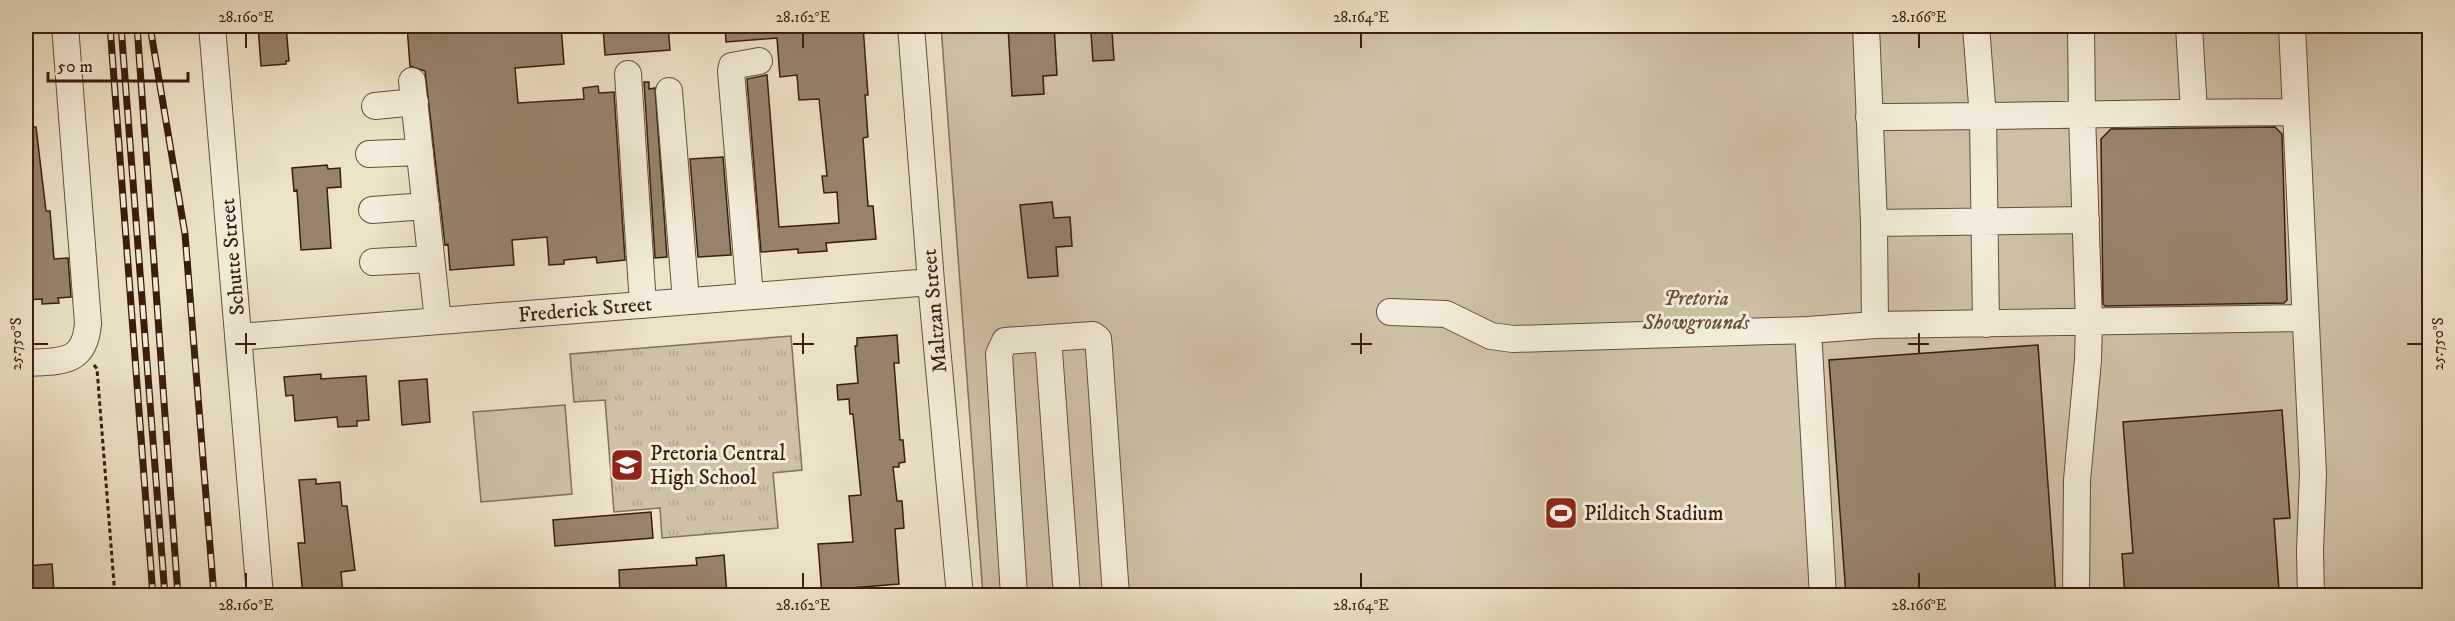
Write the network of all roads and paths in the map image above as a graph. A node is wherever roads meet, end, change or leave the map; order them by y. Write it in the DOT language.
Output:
graph roads {
  1 [pos="65,26"];
  2 [pos="212,26"];
  3 [pos="911,26"];
  4 [pos="1866,26"];
  5 [pos="1976,26"];
  6 [pos="2081,26"];
  7 [pos="2189,26"];
  8 [pos="2292,26"];
  9 [pos="759,61"];
  10 [pos="628,74"];
  11 [pos="669,91"];
  12 [pos="375,106"];
  13 [pos="2194,112"];
  14 [pos="2296,112"];
  15 [pos="2082,115"];
  16 [pos="1869,117"];
  17 [pos="1983,118"];
  18 [pos="420,152"];
  19 [pos="369,154"];
  20 [pos="426,206"];
  21 [pos="372,210"];
  22 [pos="2086,220"];
  23 [pos="1984,221"];
  24 [pos="1874,223"];
  25 [pos="431,259"];
  26 [pos="373,262"];
  27 [pos="931,282"];
  28 [pos="750,296"];
  29 [pos="686,301"];
  30 [pos="643,305"];
  31 [pos="1390,312"];
  32 [pos="2304,318"];
  33 [pos="438,321"];
  34 [pos="2089,322"];
  35 [pos="1986,324"];
  36 [pos="1875,325"];
  37 [pos="1808,330"];
  38 [pos="238,337"];
  39 [pos="1048,338"];
  40 [pos="73,355"];
  41 [pos="26,363"];
  42 [pos="115,596"];
  43 [pos="260,596"];
  44 [pos="960,596"];
  45 [pos="1014,596"];
  46 [pos="1067,596"];
  47 [pos="1116,596"];
  48 [pos="1823,596"];
  49 [pos="2076,596"];
  50 [pos="2311,596"];
  1 -- 40 [label="street"];
  2 -- 38 [label="street, Schutte Street"];
  3 -- 27 [label="street, Maltzan Street"];
  4 -- 16 [label="street"];
  5 -- 17 [label="street"];
  6 -- 15 [label="street"];
  7 -- 13 [label="street"];
  8 -- 14 [label="street"];
  9 -- 28 [label="street"];
  10 -- 30 [label="street"];
  11 -- 29 [label="street"];
  12 -- 18 [label="street"];
  13 -- 14 [label="street"];
  13 -- 15 [label="street"];
  14 -- 32 [label="street"];
  15 -- 17 [label="street"];
  15 -- 22 [label="street"];
  16 -- 17 [label="street"];
  16 -- 24 [label="street"];
  17 -- 23 [label="street"];
  18 -- 19 [label="street"];
  18 -- 20 [label="street"];
  20 -- 21 [label="street"];
  20 -- 25 [label="street"];
  22 -- 23 [label="street"];
  22 -- 34 [label="street"];
  23 -- 24 [label="street"];
  23 -- 35 [label="street"];
  24 -- 36 [label="street"];
  25 -- 26 [label="street"];
  25 -- 33 [label="street"];
  27 -- 28 [label="street, Frederick Street"];
  27 -- 44 [label="street, Maltzan Street"];
  28 -- 29 [label="street, Frederick Street"];
  29 -- 30 [label="street, Frederick Street"];
  30 -- 33 [label="street, Frederick Street"];
  31 -- 37 [label="street"];
  32 -- 34 [label="street"];
  32 -- 50 [label="street"];
  33 -- 38 [label="street, Frederick Street"];
  34 -- 35 [label="street"];
  34 -- 49 [label="street"];
  35 -- 36 [label="street"];
  36 -- 37 [label="street"];
  37 -- 48 [label="street"];
  38 -- 43 [label="street, Schutte Street"];
  39 -- 45 [label="street"];
  39 -- 46 [label="street"];
  39 -- 47 [label="street"];
  40 -- 41 [label="street"];
  40 -- 42 [label="path"];
}
